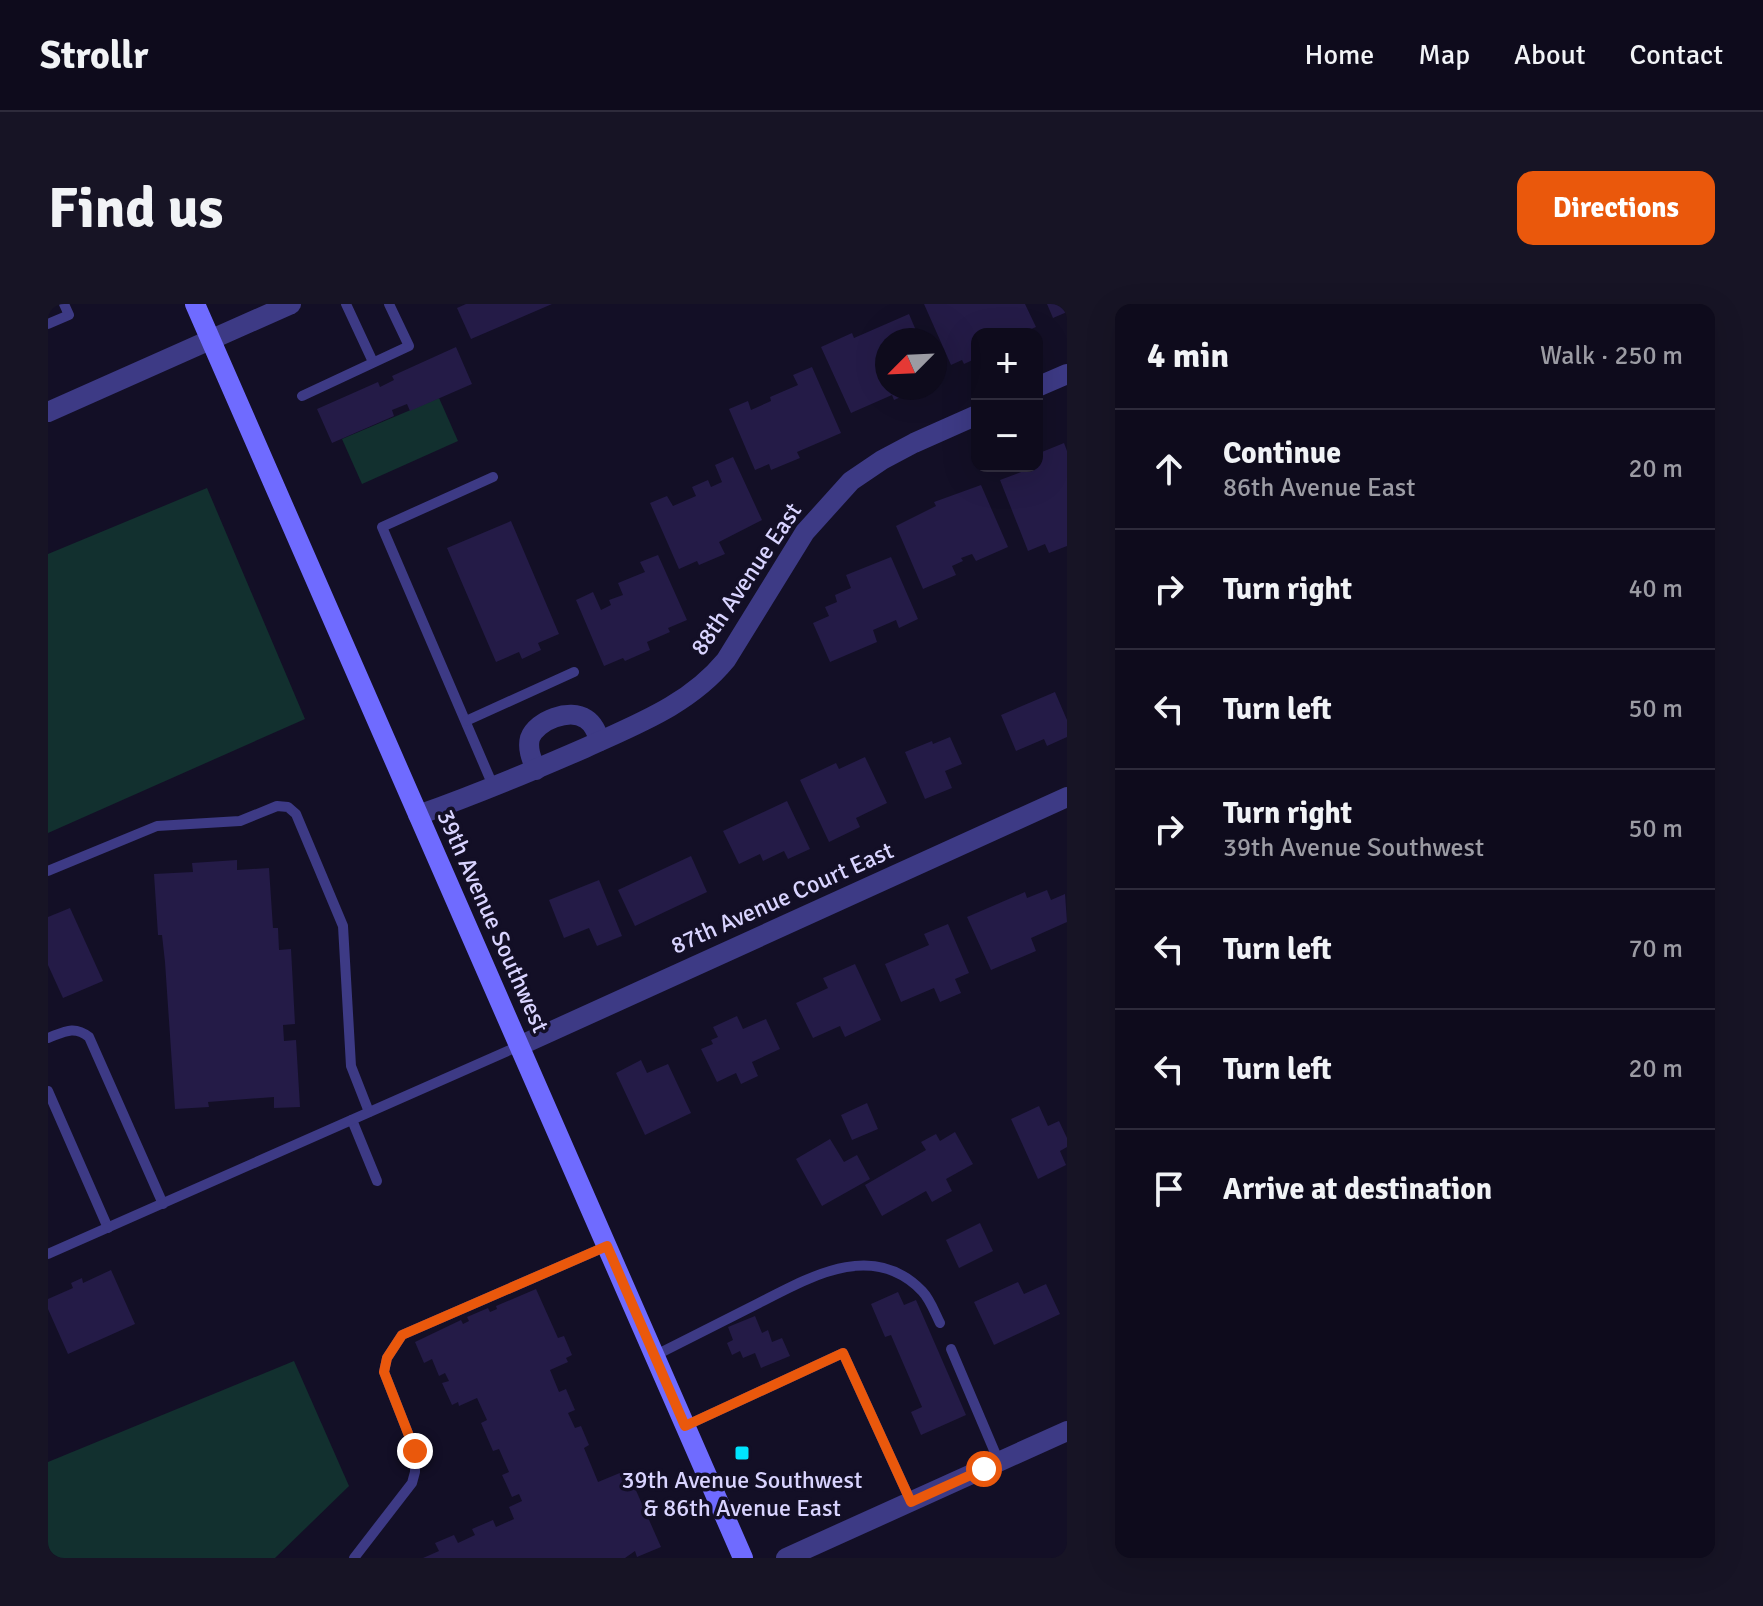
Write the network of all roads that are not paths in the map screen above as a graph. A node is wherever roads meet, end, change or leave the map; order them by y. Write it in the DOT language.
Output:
graph roads {
  1 [pos="64,304"];
  2 [pos="195,304"];
  3 [pos="291,304"];
  4 [pos="346,304"];
  5 [pos="389,304"];
  6 [pos="48,324"];
  7 [pos="211,340"];
  8 [pos="373,362"];
  9 [pos="1067,374"];
  10 [pos="1043,384"];
  11 [pos="302,396"];
  12 [pos="48,412"];
  13 [pos="971,418"];
  14 [pos="493,477"];
  15 [pos="574,672"];
  16 [pos="466,721"];
  17 [pos="600,741"];
  18 [pos="536,770"];
  19 [pos="494,788"];
  20 [pos="1067,797"];
  21 [pos="418,815"];
  22 [pos="48,871"];
  23 [pos="48,1038"];
  24 [pos="519,1046"];
  25 [pos="48,1091"];
  26 [pos="369,1112"];
  27 [pos="352,1120"];
  28 [pos="377,1181"];
  29 [pos="163,1204"];
  30 [pos="108,1228"];
  31 [pos="607,1246"];
  32 [pos="48,1254"];
  33 [pos="940,1323"];
  34 [pos="951,1349"];
  35 [pos="654,1356"];
  36 [pos="685,1426"];
  37 [pos="1067,1431"];
  38 [pos="999,1462"];
  39 [pos="911,1502"];
  40 [pos="354,1558"];
  41 [pos="743,1558"];
  42 [pos="786,1558"];
  1 -- 6 [label="lane"];
  2 -- 7 [label="main road, 39th Avenue Southwest"];
  3 -- 7 [label="street"];
  4 -- 8 [label="lane"];
  5 -- 8 [label="lane"];
  7 -- 12 [label="street"];
  7 -- 21 [label="main road, 39th Avenue Southwest"];
  8 -- 11 [label="lane"];
  9 -- 10 [label="street"];
  13 -- 17 [label="street, 88th Avenue East"];
  14 -- 16 [label="lane"];
  15 -- 16 [label="lane"];
  16 -- 19 [label="lane"];
  17 -- 18 [label="street, 88th Avenue East"];
  17 -- 18 [label="street"];
  18 -- 19 [label="street, 88th Avenue East"];
  19 -- 21 [label="street, 88th Avenue East"];
  20 -- 24 [label="street, 87th Avenue Court East"];
  21 -- 24 [label="main road, 39th Avenue Southwest"];
  22 -- 26 [label="lane"];
  23 -- 29 [label="lane"];
  24 -- 26 [label="lane"];
  24 -- 31 [label="main road, 39th Avenue Southwest"];
  25 -- 30 [label="lane"];
  26 -- 27 [label="lane"];
  27 -- 28 [label="lane"];
  27 -- 29 [label="lane"];
  29 -- 30 [label="lane"];
  30 -- 32 [label="lane"];
  31 -- 35 [label="main road, 39th Avenue Southwest"];
  31 -- 40 [label="lane"];
  33 -- 35 [label="lane"];
  34 -- 38 [label="lane"];
  35 -- 36 [label="main road, 39th Avenue Southwest"];
  36 -- 39 [label="lane"];
  36 -- 41 [label="main road, 39th Avenue Southwest"];
  37 -- 38 [label="street"];
  38 -- 39 [label="street"];
  39 -- 42 [label="street"];
}
